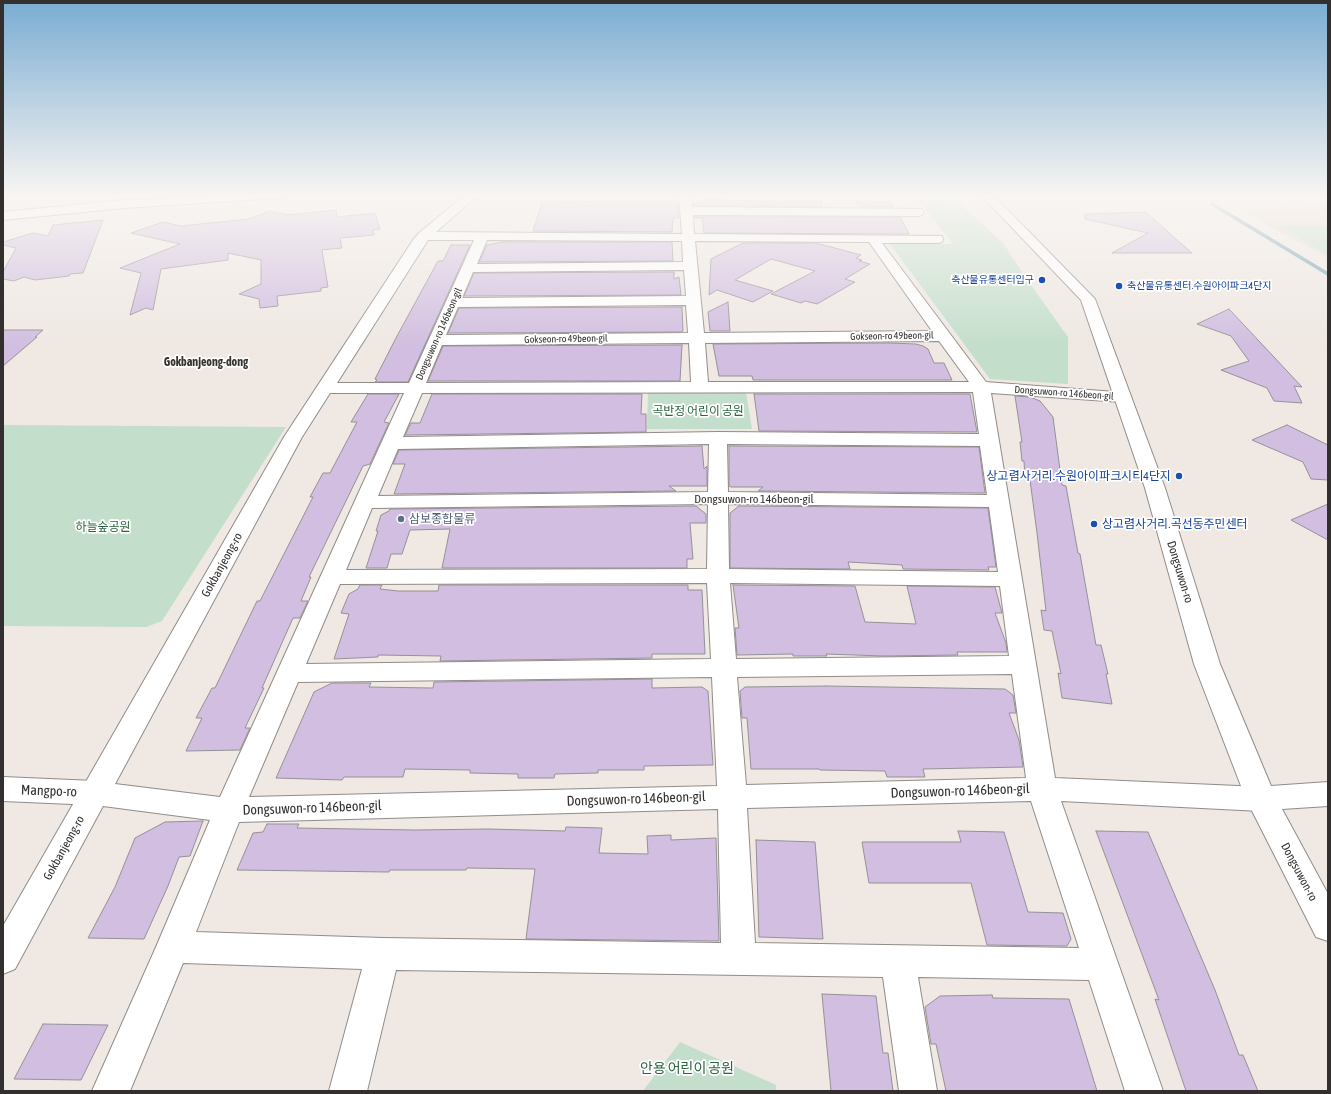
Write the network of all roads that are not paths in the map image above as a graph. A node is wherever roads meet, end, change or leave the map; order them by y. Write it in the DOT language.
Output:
graph roads {
  1 [pos="417,246"];
  2 [pos="478,246"];
  3 [pos="690,246"];
  4 [pos="878,246"];
  5 [pos="1037,246"];
  6 [pos="691,266"];
  7 [pos="468,268"];
  8 [pos="694,300"];
  9 [pos="453,303"];
  10 [pos="944,336"];
  11 [pos="697,338"];
  12 [pos="436,340"];
  13 [pos="700,387"];
  14 [pos="982,387"];
  15 [pos="324,388"];
  16 [pos="415,388"];
  17 [pos="1122,397"];
  18 [pos="718,438"];
  19 [pos="990,440"];
  20 [pos="392,443"];
  21 [pos="718,498"];
  22 [pos="999,501"];
  23 [pos="365,502"];
  24 [pos="718,576"];
  25 [pos="332,577"];
  26 [pos="1011,579"];
  27 [pos="1024,665"];
  28 [pos="723,668"];
  29 [pos="289,674"];
  30 [pos="3,789"];
  31 [pos="1042,789"];
  32 [pos="95,793"];
  33 [pos="1328,794"];
  34 [pos="732,797"];
  35 [pos="1261,799"];
  36 [pos="229,810"];
  37 [pos="1328,926"];
  38 [pos="173,947"];
  39 [pos="382,954"];
  40 [pos="3,958"];
  41 [pos="739,959"];
  42 [pos="898,962"];
  43 [pos="1101,964"];
  44 [pos="111,1091"];
  45 [pos="348,1091"];
  46 [pos="918,1091"];
  47 [pos="1144,1091"];
  1 -- 15 [label="street, Gokbanjeong-ro"];
  2 -- 7 [label="street, Dongsuwon-ro 146beon-gil"];
  3 -- 6 [label="street"];
  4 -- 10 [label="street, Dongsuwon-ro 146beon-gil"];
  5 -- 17 [label="street, Dongsuwon-ro"];
  6 -- 7 [label="street"];
  6 -- 8 [label="street"];
  7 -- 9 [label="street, Dongsuwon-ro 146beon-gil"];
  8 -- 9 [label="street"];
  8 -- 11 [label="street"];
  9 -- 12 [label="street, Dongsuwon-ro 146beon-gil"];
  10 -- 11 [label="street, Gokseon-ro 49beon-gil"];
  10 -- 14 [label="street, Dongsuwon-ro 146beon-gil"];
  11 -- 12 [label="street, Gokseon-ro 49beon-gil"];
  11 -- 13 [label="street"];
  12 -- 16 [label="street, Dongsuwon-ro 146beon-gil"];
  13 -- 14 [label="street, Dongsuwon-ro 146beon-gil"];
  13 -- 16 [label="street, Dongsuwon-ro 146beon-gil"];
  14 -- 17 [label="street, Dongsuwon-ro 146beon-gil"];
  14 -- 19 [label="street, Dongsuwon-ro 146beon-gil"];
  15 -- 16 [label="street, Dongsuwon-ro 146beon-gil"];
  15 -- 32 [label="street, Gokbanjeong-ro"];
  16 -- 20 [label="street, Dongsuwon-ro 146beon-gil"];
  17 -- 35 [label="street, Dongsuwon-ro"];
  18 -- 19 [label="street"];
  18 -- 20 [label="street"];
  18 -- 21 [label="street"];
  19 -- 22 [label="street, Dongsuwon-ro 146beon-gil"];
  20 -- 23 [label="street, Dongsuwon-ro 146beon-gil"];
  21 -- 22 [label="street, Dongsuwon-ro 146beon-gil"];
  21 -- 23 [label="street, Dongsuwon-ro 146beon-gil"];
  21 -- 24 [label="street"];
  22 -- 26 [label="street, Dongsuwon-ro 146beon-gil"];
  23 -- 25 [label="street, Dongsuwon-ro 146beon-gil"];
  24 -- 25 [label="street"];
  24 -- 26 [label="street"];
  24 -- 28 [label="street"];
  25 -- 29 [label="street, Dongsuwon-ro 146beon-gil"];
  26 -- 27 [label="street, Dongsuwon-ro 146beon-gil"];
  27 -- 28 [label="street"];
  27 -- 31 [label="street, Dongsuwon-ro 146beon-gil"];
  28 -- 29 [label="street"];
  28 -- 34 [label="street"];
  29 -- 36 [label="street, Dongsuwon-ro 146beon-gil"];
  30 -- 32 [label="street, Mangpo-ro"];
  31 -- 34 [label="street, Dongsuwon-ro 146beon-gil"];
  31 -- 35 [label="street, Dongsuwon-ro 146beon-gil"];
  31 -- 43 [label="street, Dongsuwon-ro 146beon-gil"];
  32 -- 36 [label="street, Mangpo-ro"];
  32 -- 40 [label="street, Gokbanjeong-ro"];
  33 -- 35 [label="street, Dongsuwon-ro 146beon-gil"];
  34 -- 36 [label="street, Dongsuwon-ro 146beon-gil"];
  34 -- 41 [label="street"];
  35 -- 37 [label="street, Dongsuwon-ro"];
  36 -- 38 [label="street, Dongsuwon-ro 146beon-gil"];
  38 -- 39 [label="street"];
  38 -- 44 [label="street, Dongsuwon-ro 146beon-gil"];
  39 -- 41 [label="street"];
  39 -- 45 [label="street"];
  41 -- 42 [label="street"];
  42 -- 43 [label="street"];
  42 -- 46 [label="street"];
  43 -- 47 [label="street, Dongsuwon-ro 146beon-gil"];
}
